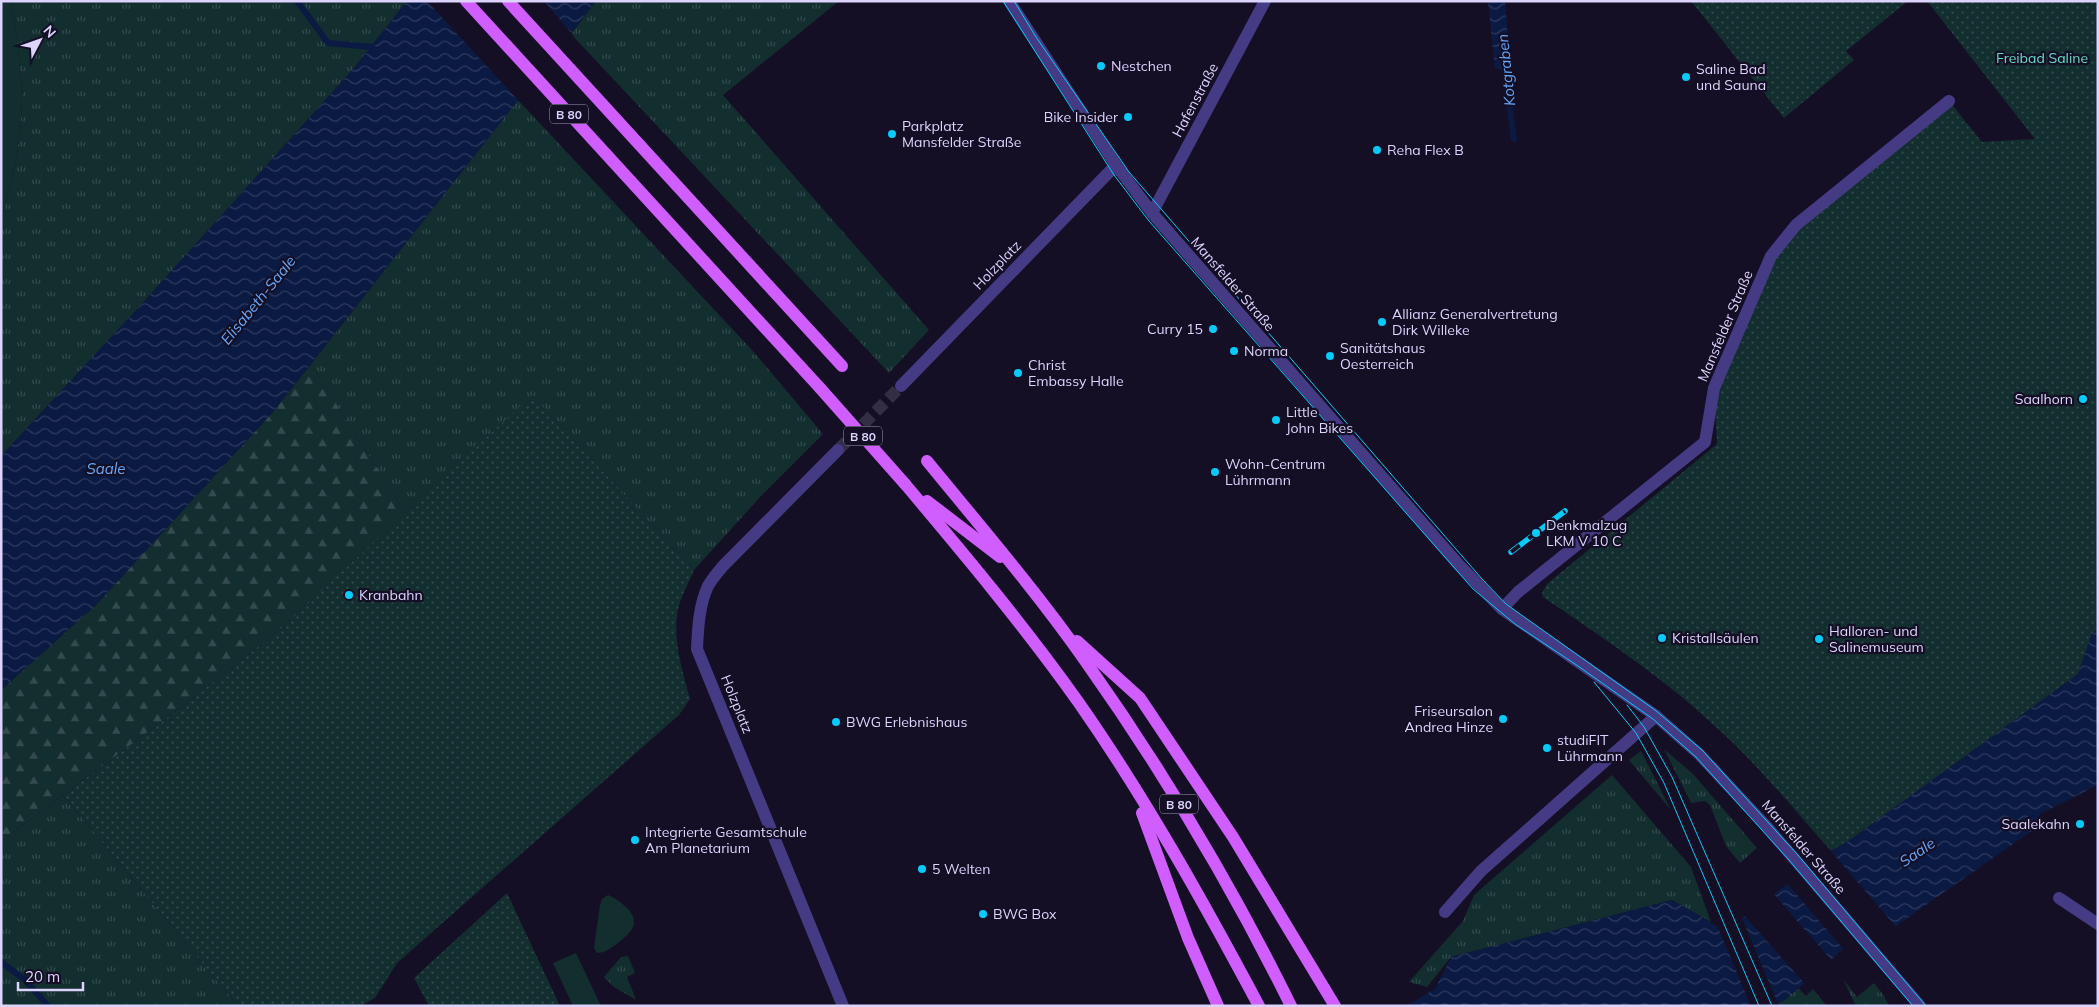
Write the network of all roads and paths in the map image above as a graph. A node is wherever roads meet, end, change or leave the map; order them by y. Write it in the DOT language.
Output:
graph roads {
  1 [pos="466,1"];
  2 [pos="508,1"];
  3 [pos="1009,1"];
  4 [pos="1265,1"];
  5 [pos="1949,101"];
  6 [pos="1116,165"];
  7 [pos="1152,213"];
  8 [pos="842,366"];
  9 [pos="901,386"];
  10 [pos="838,450"];
  11 [pos="927,461"];
  12 [pos="905,484"];
  13 [pos="1018,571"];
  14 [pos="1502,609"];
  15 [pos="1055,621"];
  16 [pos="1656,716"];
  17 [pos="1133,787"];
  18 [pos="2059,898"];
  19 [pos="1445,912"];
  20 [pos="2098,924"];
  21 [pos="1288,1001"];
  22 [pos="1918,1005"];
  23 [pos="843,1006"];
  24 [pos="1218,1006"];
  25 [pos="1259,1006"];
  26 [pos="1335,1006"];
  1 -- 12 [label="main road, B 80, bridge"];
  2 -- 8 [label="main road, B 80"];
  3 -- 6 [label="street, Mansfelder Straße"];
  4 -- 7 [label="street, Hafenstraße"];
  5 -- 14 [label="street, Mansfelder Straße"];
  6 -- 7 [label="street, Mansfelder Straße"];
  6 -- 9 [label="street, Holzplatz"];
  7 -- 14 [label="street, Mansfelder Straße"];
  10 -- 23 [label="street, Holzplatz"];
  11 -- 13 [label="main road, B 80"];
  12 -- 13 [label="main road"];
  12 -- 17 [label="main road, B 80"];
  13 -- 15 [label="main road, B 80"];
  14 -- 16 [label="street, Mansfelder Straße"];
  15 -- 21 [label="main road, B 80"];
  15 -- 26 [label="main road"];
  16 -- 19 [label="street"];
  16 -- 22 [label="street, Mansfelder Straße"];
  17 -- 24 [label="main road"];
  17 -- 25 [label="main road, B 80"];
  18 -- 20 [label="street"];
}
